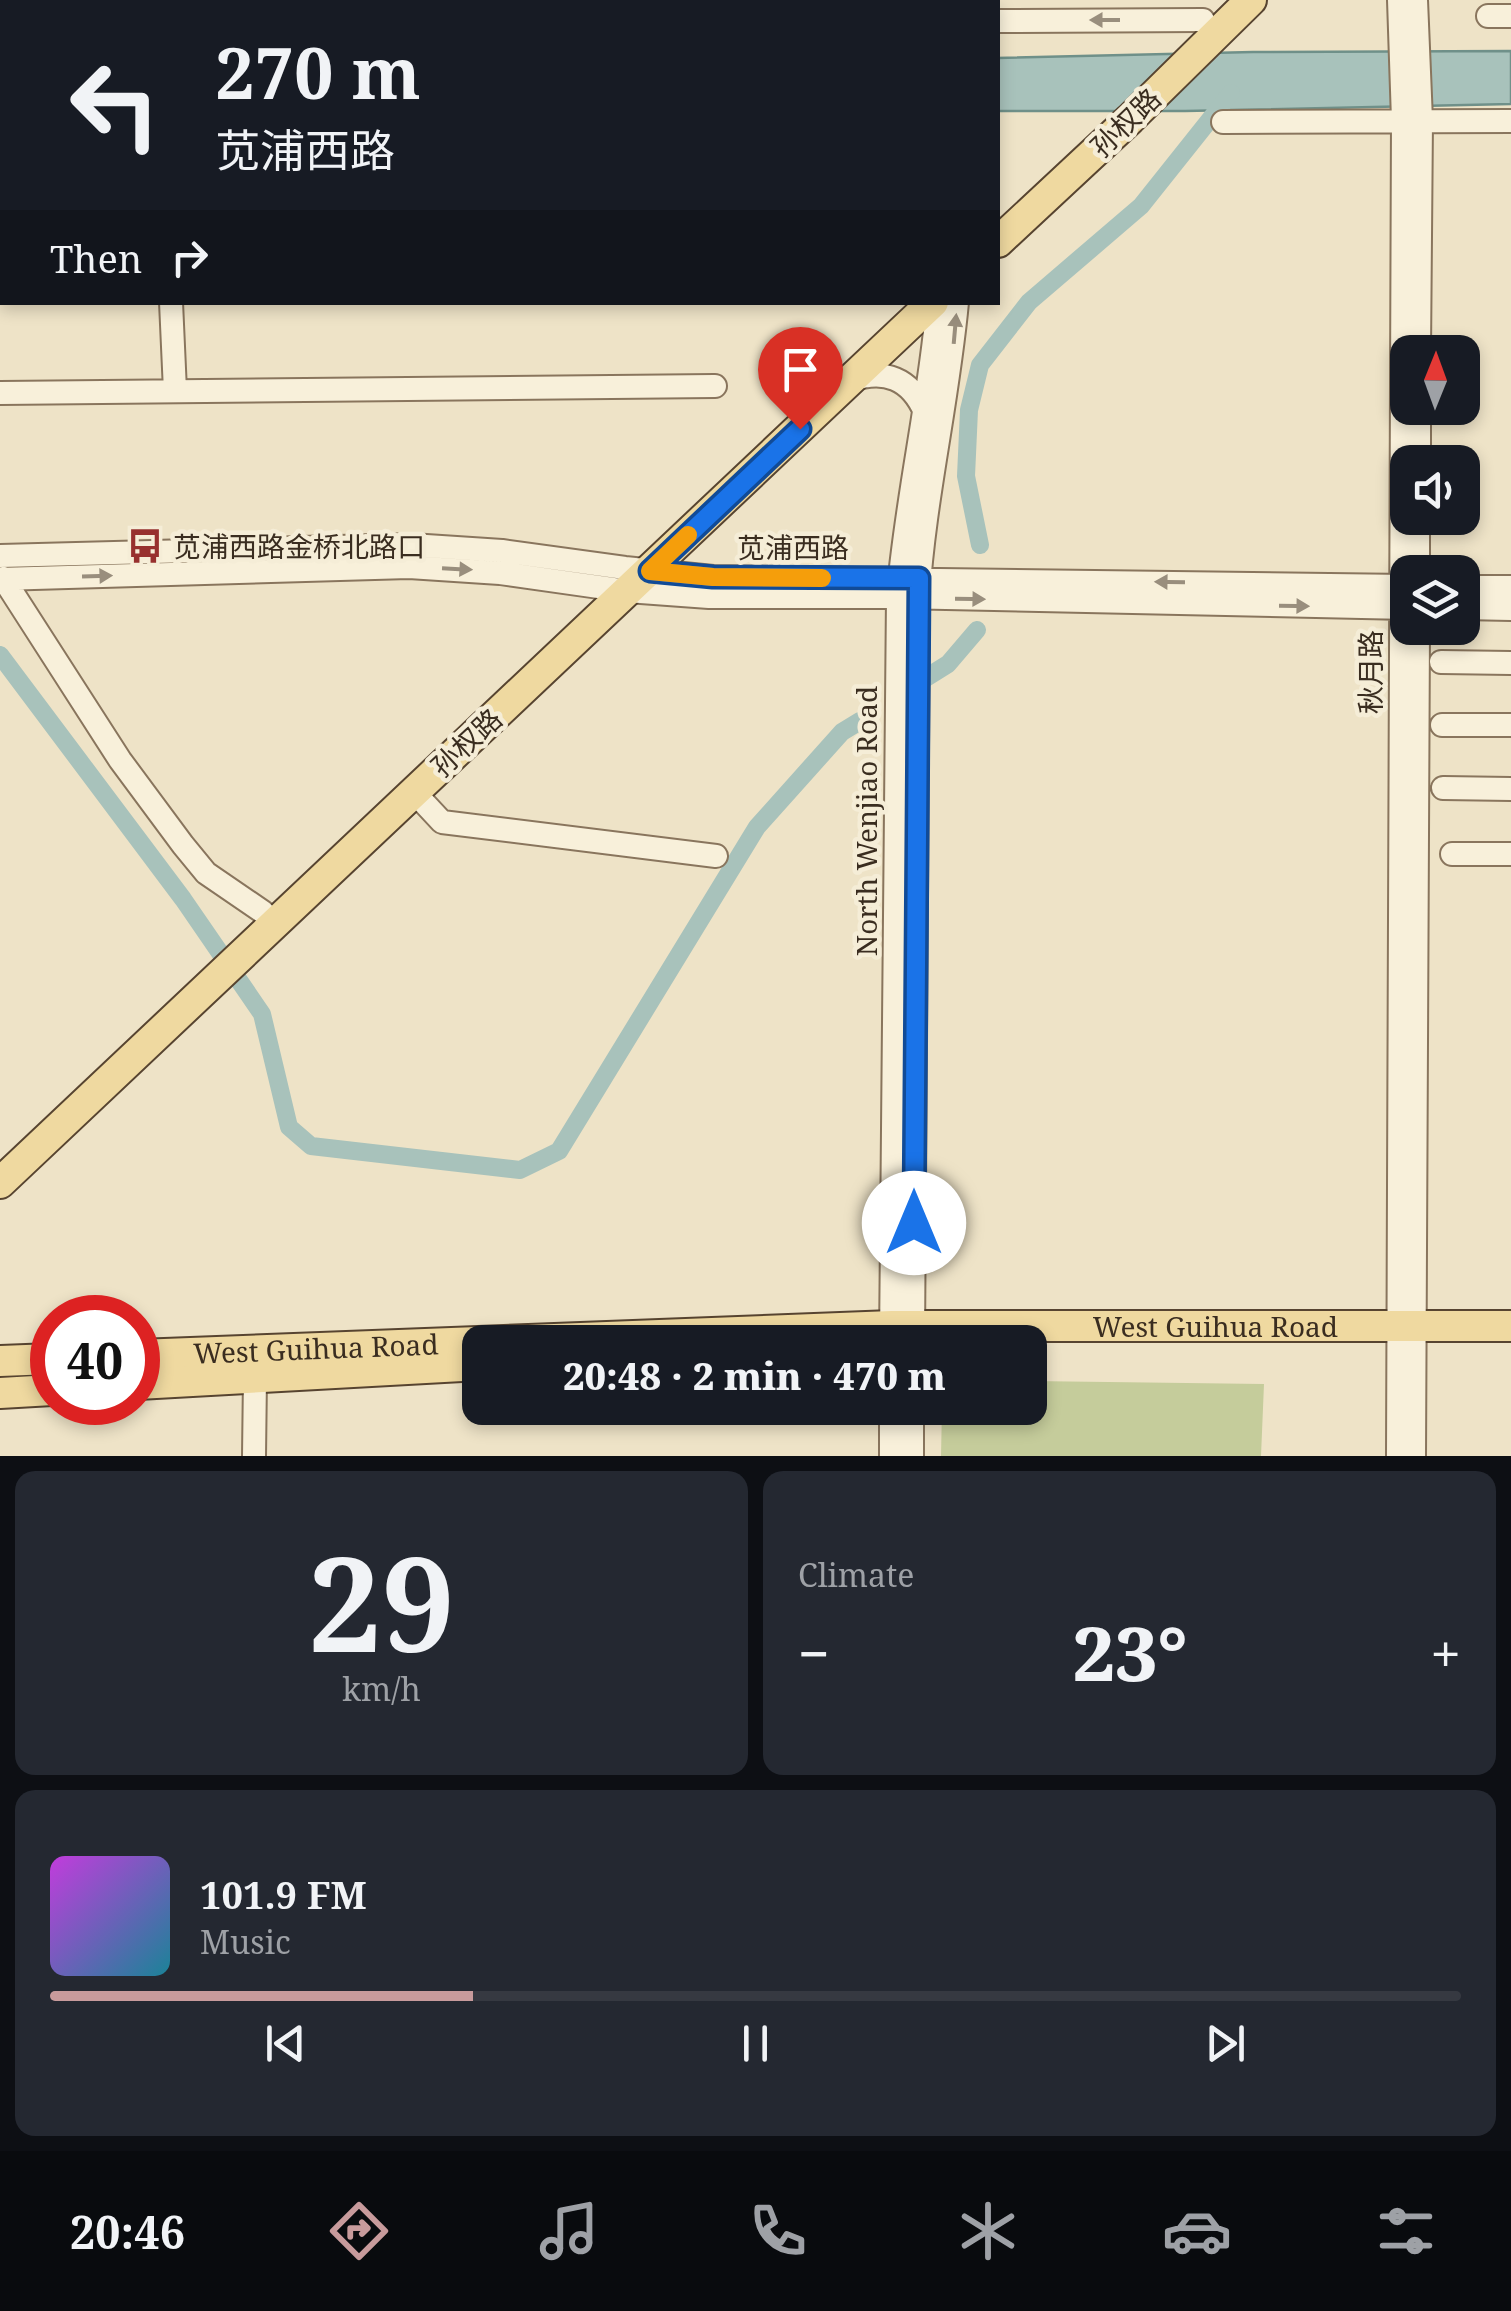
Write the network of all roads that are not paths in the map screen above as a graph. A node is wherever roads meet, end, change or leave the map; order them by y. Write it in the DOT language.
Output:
graph roads {
  1 [pos="1251,0"];
  2 [pos="1408,3"];
  3 [pos="1000,21"];
  4 [pos="1203,26"];
  5 [pos="1412,120"];
  6 [pos="1511,121"];
  7 [pos="1223,122"];
  8 [pos="1000,214"];
  9 [pos="1000,240"];
  10 [pos="171,305"];
  11 [pos="903,305"];
  12 [pos="932,305"];
  13 [pos="935,305"];
  14 [pos="957,305"];
  15 [pos="1418,335"];
  16 [pos="851,380"];
  17 [pos="715,386"];
  18 [pos="175,392"];
  19 [pos="0,393"];
  20 [pos="925,412"];
  21 [pos="1407,555"];
  22 [pos="1,571"];
  23 [pos="627,580"];
  24 [pos="1480,586"];
  25 [pos="1511,587"];
  26 [pos="909,588"];
  27 [pos="1390,592"];
  28 [pos="1480,608"];
  29 [pos="1511,608"];
  30 [pos="1407,645"];
  31 [pos="1418,645"];
  32 [pos="1441,662"];
  33 [pos="1511,662"];
  34 [pos="1442,725"];
  35 [pos="1511,725"];
  36 [pos="1443,788"];
  37 [pos="1511,789"];
  38 [pos="414,792"];
  39 [pos="1452,854"];
  40 [pos="1511,854"];
  41 [pos="716,856"];
  42 [pos="256,925"];
  43 [pos="211,972"];
  44 [pos="0,1160"];
  45 [pos="0,1182"];
  46 [pos="903,1325"];
  47 [pos="1511,1326"];
  48 [pos="1406,1335"];
  49 [pos="1047,1336"];
  50 [pos="1511,1345"];
  51 [pos="462,1347"];
  52 [pos="160,1354"];
  53 [pos="30,1360"];
  54 [pos="0,1361"];
  55 [pos="462,1367"];
  56 [pos="255,1377"];
  57 [pos="160,1383"];
  58 [pos="30,1391"];
  59 [pos="0,1393"];
  60 [pos="891,1425"];
  61 [pos="912,1425"];
  62 [pos="254,1456"];
  63 [pos="891,1456"];
  64 [pos="912,1456"];
  65 [pos="1398,1456"];
  66 [pos="1414,1456"];
  1 -- 4 [label="main road, 孙权路"];
  2 -- 5 [label="street, 秋月路"];
  4 -- 3 [label="street, one-way"];
  4 -- 8 [label="main road, 孙权路"];
  4 -- 9 [label="main road, 孙权路"];
  5 -- 6 [label="street"];
  5 -- 7 [label="street"];
  5 -- 15 [label="street, 秋月路"];
  5 -- 21 [label="street, 秋月路"];
  10 -- 18 [label="street"];
  11 -- 23 [label="main road, 孙权路"];
  12 -- 16 [label="main road, 孙权路"];
  13 -- 20 [label="street, North Wenjiao Road"];
  26 -- 14 [label="street, North Wenjiao Road, one-way"];
  16 -- 20 [label="street"];
  16 -- 23 [label="main road, 孙权路"];
  17 -- 18 [label="street"];
  18 -- 19 [label="street"];
  20 -- 26 [label="street, North Wenjiao Road"];
  22 -- 23 [label="street, 苋浦西路"];
  22 -- 42 [label="street"];
  23 -- 26 [label="street, 苋浦西路"];
  23 -- 38 [label="main road, 孙权路"];
  23 -- 42 [label="main road, 孙权路"];
  24 -- 25 [label="street"];
  26 -- 27 [label="street, 苋浦西路"];
  26 -- 46 [label="street, North Wenjiao Road"];
  28 -- 29 [label="street"];
  30 -- 48 [label="street, 秋月路"];
  31 -- 48 [label="street, 秋月路"];
  32 -- 33 [label="street"];
  34 -- 35 [label="street"];
  36 -- 37 [label="street"];
  38 -- 41 [label="street"];
  38 -- 42 [label="main road, 孙权路"];
  39 -- 40 [label="street"];
  42 -- 43 [label="main road, 孙权路"];
  43 -- 44 [label="main road, 孙权路"];
  43 -- 45 [label="main road, 孙权路"];
  47 -- 48 [label="main road, West Guihua Road"];
  48 -- 49 [label="main road, West Guihua Road"];
  48 -- 50 [label="main road, West Guihua Road"];
  48 -- 65 [label="street"];
  48 -- 66 [label="street"];
  51 -- 52 [label="main road, West Guihua Road"];
  53 -- 54 [label="main road"];
  55 -- 56 [label="main road, West Guihua Road"];
  56 -- 57 [label="main road, West Guihua Road"];
  56 -- 62 [label="street"];
  58 -- 59 [label="main road"];
  60 -- 63 [label="street"];
  61 -- 64 [label="street"];
}
